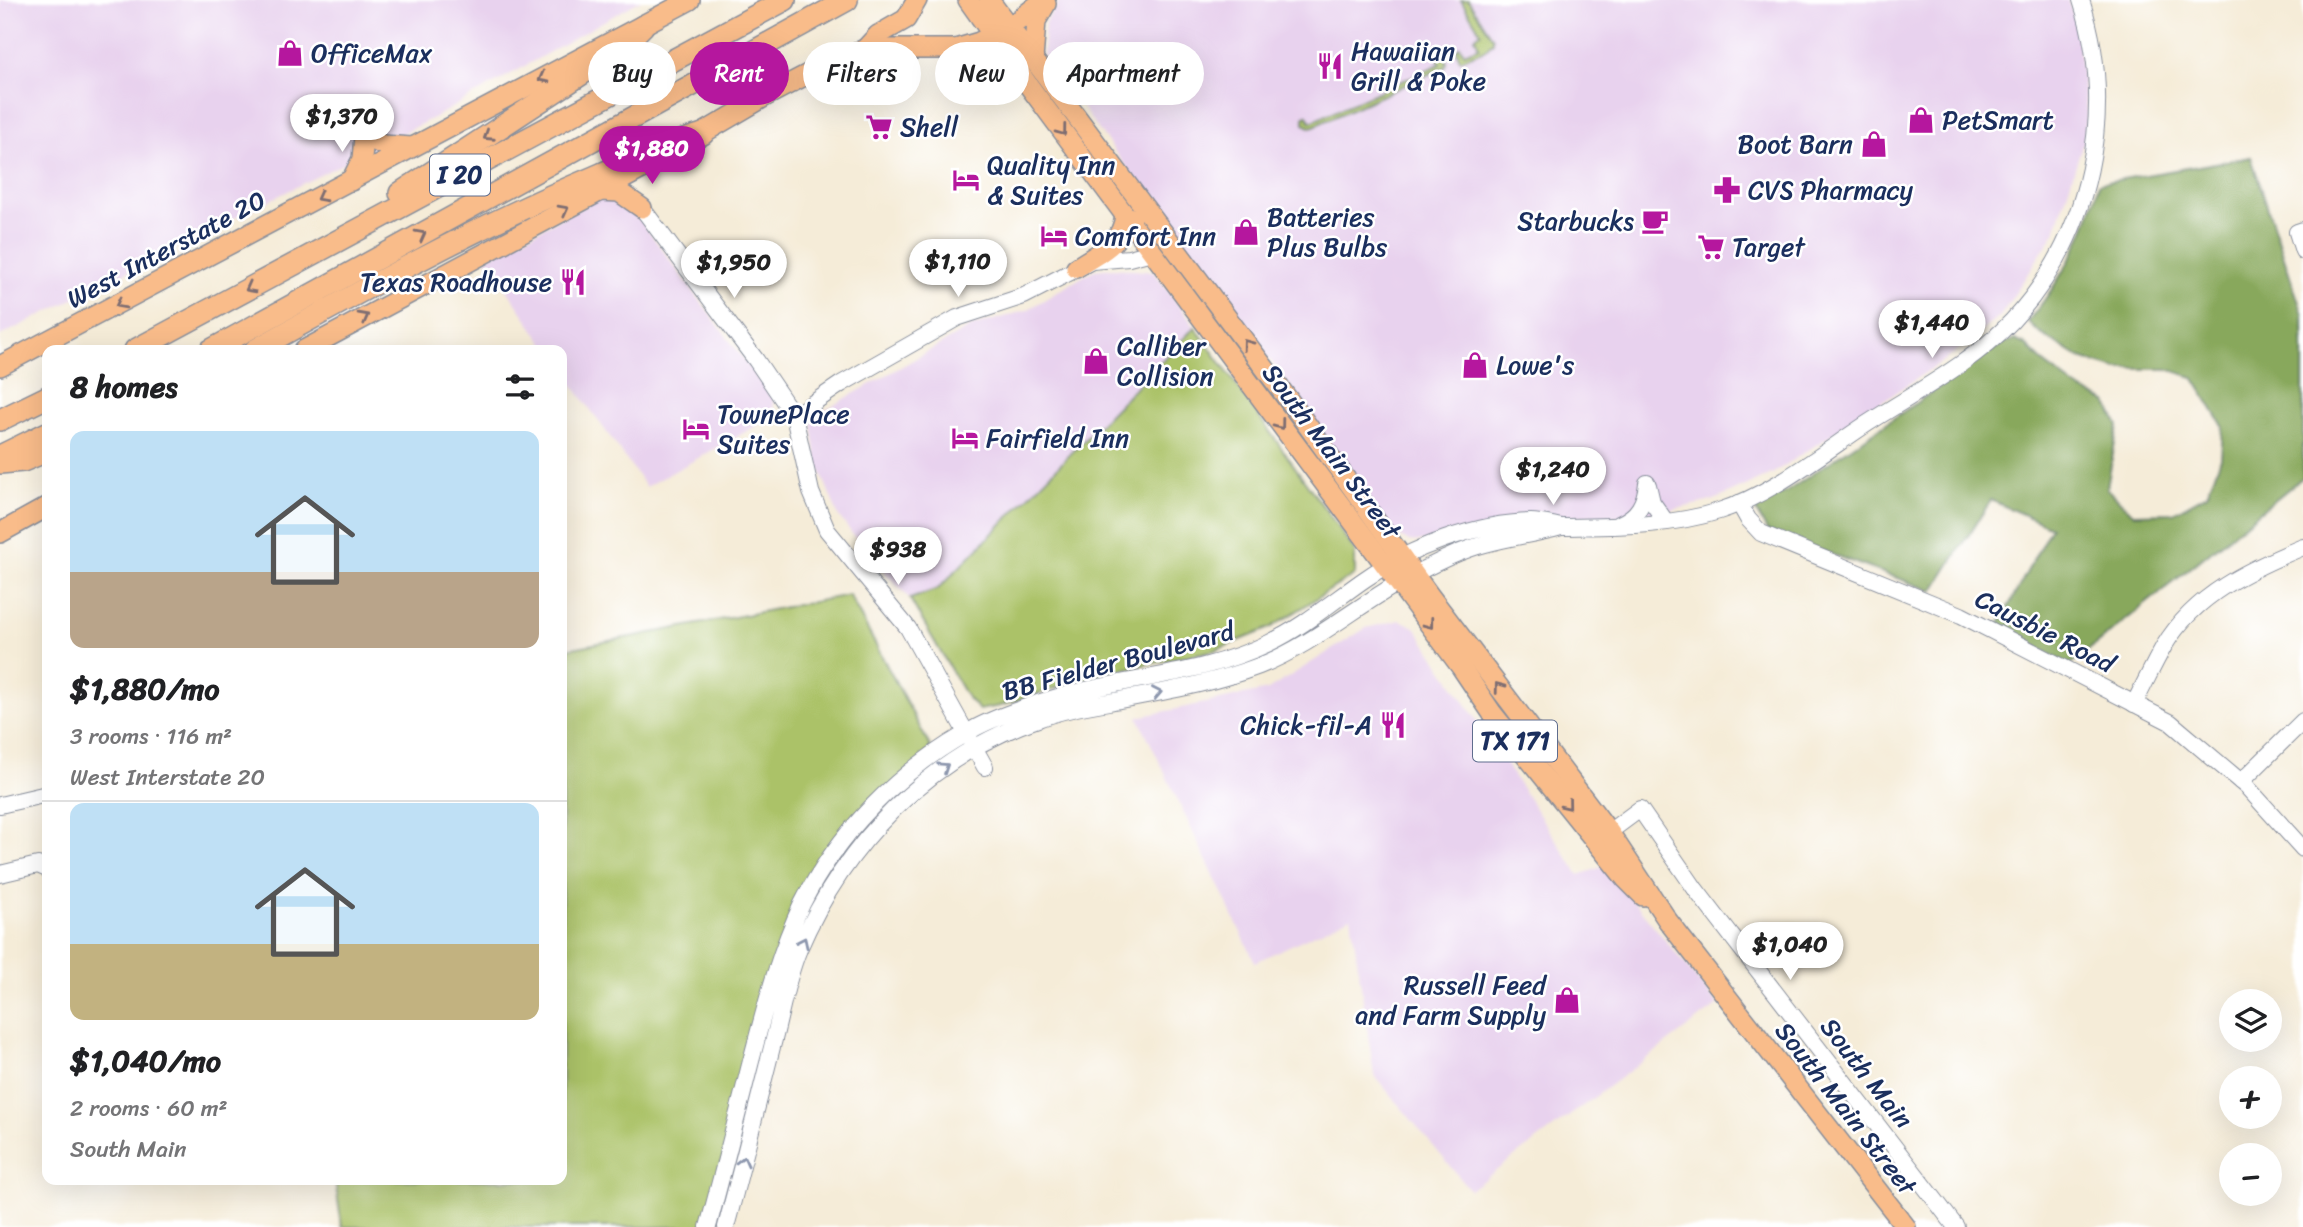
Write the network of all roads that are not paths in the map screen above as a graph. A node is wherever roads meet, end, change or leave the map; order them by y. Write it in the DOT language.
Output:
graph roads {
  1 [pos="690,0"];
  2 [pos="785,0"];
  3 [pos="847,0"];
  4 [pos="917,0"];
  5 [pos="968,0"];
  6 [pos="989,0"];
  7 [pos="1046,0"];
  8 [pos="2081,0"];
  9 [pos="643,26"];
  10 [pos="1002,32"];
  11 [pos="872,42"];
  12 [pos="974,42"];
  13 [pos="1006,42"];
  14 [pos="1033,60"];
  15 [pos="803,76"];
  16 [pos="1029,86"];
  17 [pos="703,134"];
  18 [pos="414,147"];
  19 [pos="642,169"];
  20 [pos="351,181"];
  21 [pos="600,191"];
  22 [pos="642,208"];
  23 [pos="1125,216"];
  24 [pos="2303,230"];
  25 [pos="1166,234"];
  26 [pos="2303,251"];
  27 [pos="1152,252"];
  28 [pos="292,266"];
  29 [pos="1076,268"];
  30 [pos="1193,272"];
  31 [pos="144,345"];
  32 [pos="220,345"];
  33 [pos="264,345"];
  34 [pos="313,345"];
  35 [pos="0,366"];
  36 [pos="42,399"];
  37 [pos="794,416"];
  38 [pos="0,420"];
  39 [pos="42,435"];
  40 [pos="42,453"];
  41 [pos="0,456"];
  42 [pos="0,463"];
  43 [pos="1739,503"];
  44 [pos="42,511"];
  45 [pos="1665,522"];
  46 [pos="1609,526"];
  47 [pos="0,533"];
  48 [pos="2303,547"];
  49 [pos="1385,567"];
  50 [pos="1405,572"];
  51 [pos="2134,704"];
  52 [pos="2303,721"];
  53 [pos="970,739"];
  54 [pos="985,767"];
  55 [pos="2241,782"];
  56 [pos="42,795"];
  57 [pos="0,805"];
  58 [pos="1609,831"];
  59 [pos="2302,846"];
  60 [pos="42,867"];
  61 [pos="0,874"];
  62 [pos="1668,921"];
  63 [pos="708,1227"];
  64 [pos="726,1227"];
  65 [pos="1906,1227"];
  66 [pos="1956,1227"];
  1 -- 9 [label="main road, West Interstate 20"];
  2 -- 28 [label="highway, I 20"];
  32 -- 3 [label="highway, I 20, one-way"];
  4 -- 11 [label="main road"];
  5 -- 10 [label="main road, South Main Street / TX 171"];
  6 -- 10 [label="main road, South Main Street / TX 171"];
  7 -- 10 [label="main road"];
  7 -- 14 [label="main road"];
  8 -- 43 [label="street, BB Fielder Boulevard"];
  9 -- 18 [label="main road, West Interstate 20, one-way"];
  9 -- 28 [label="highway, one-way"];
  10 -- 12 [label="main road"];
  10 -- 13 [label="main road, South Main Street / TX 171"];
  10 -- 14 [label="main road, South Main Street / TX 171"];
  14 -- 25 [label="main road, South Main Street / TX 171"];
  15 -- 17 [label="main road"];
  16 -- 23 [label="main road, South Main Street / TX 171, one-way"];
  17 -- 19 [label="main road"];
  17 -- 33 [label="highway"];
  18 -- 20 [label="main road, West Interstate 20"];
  18 -- 20 [label="main road"];
  19 -- 21 [label="main road"];
  19 -- 22 [label="main road"];
  20 -- 35 [label="main road, West Interstate 20, one-way"];
  21 -- 22 [label="main road"];
  34 -- 21 [label="main road, one-way"];
  22 -- 37 [label="street"];
  23 -- 25 [label="main road"];
  23 -- 27 [label="main road, South Main Street / TX 171"];
  23 -- 29 [label="main road"];
  24 -- 26 [label="street"];
  25 -- 30 [label="main road, South Main Street / TX 171"];
  27 -- 29 [label="street"];
  27 -- 30 [label="main road"];
  27 -- 49 [label="main road, South Main Street / TX 171, one-way"];
  28 -- 31 [label="highway, I 20, one-way"];
  29 -- 37 [label="street"];
  50 -- 30 [label="main road, South Main Street / TX 171, one-way"];
  36 -- 38 [label="highway"];
  37 -- 53 [label="street"];
  39 -- 41 [label="highway"];
  40 -- 42 [label="highway"];
  43 -- 45 [label="street, BB Fielder Boulevard"];
  43 -- 51 [label="street, Causbie Road"];
  44 -- 47 [label="main road"];
  45 -- 46 [label="street, BB Fielder Boulevard"];
  45 -- 46 [label="street"];
  46 -- 50 [label="street, BB Fielder Boulevard"];
  48 -- 51 [label="street"];
  49 -- 50 [label="main road, South Main Street / TX 171"];
  49 -- 53 [label="street, BB Fielder Boulevard"];
  53 -- 50 [label="street, BB Fielder Boulevard, one-way"];
  58 -- 50 [label="main road, South Main Street / TX 171, one-way"];
  50 -- 62 [label="main road, South Main Street / TX 171, one-way"];
  51 -- 55 [label="street, Causbie Road"];
  52 -- 55 [label="street"];
  53 -- 54 [label="street"];
  53 -- 63 [label="street, BB Fielder Boulevard"];
  64 -- 53 [label="street, BB Fielder Boulevard, one-way"];
  55 -- 59 [label="street, Causbie Road"];
  56 -- 57 [label="street"];
  58 -- 62 [label="main road, South Main Street / TX 171"];
  58 -- 66 [label="street, South Main"];
  60 -- 61 [label="street"];
  62 -- 65 [label="main road, South Main Street / TX 171"];
}
